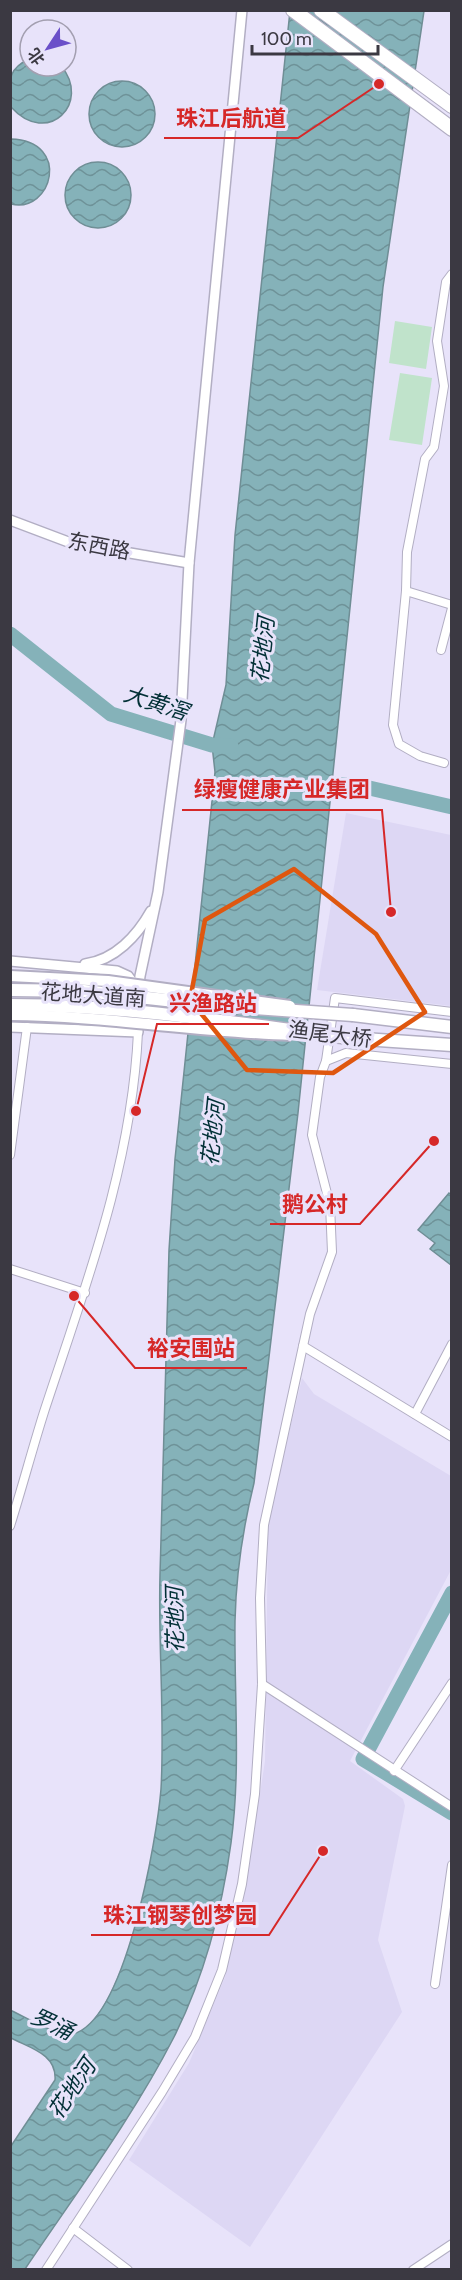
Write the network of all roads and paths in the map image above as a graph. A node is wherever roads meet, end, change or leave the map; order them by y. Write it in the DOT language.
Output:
graph roads {
  1 [pos="242,10"];
  2 [pos="293,10"];
  3 [pos="321,10"];
  4 [pos="452,106"];
  5 [pos="452,129"];
  6 [pos="452,274"];
  7 [pos="10,520"];
  8 [pos="189,563"];
  9 [pos="406,591"];
  10 [pos="452,607"];
  11 [pos="441,650"];
  12 [pos="444,763"];
  13 [pos="158,892"];
  14 [pos="10,961"];
  15 [pos="73,966"];
  16 [pos="10,976"];
  17 [pos="10,990"];
  18 [pos="138,992"];
  19 [pos="10,1005"];
  20 [pos="452,1012"];
  21 [pos="10,1015"];
  22 [pos="353,1015"];
  23 [pos="210,1019"];
  24 [pos="10,1027"];
  25 [pos="452,1027"];
  26 [pos="27,1028"];
  27 [pos="138,1032"];
  28 [pos="349,1038"];
  29 [pos="452,1045"];
  30 [pos="326,1061"];
  31 [pos="452,1065"];
  32 [pos="10,1155"];
  33 [pos="10,1269"];
  34 [pos="85,1293"];
  35 [pos="452,1344"];
  36 [pos="303,1346"];
  37 [pos="415,1414"];
  38 [pos="452,1437"];
  39 [pos="10,1526"];
  40 [pos="452,1683"];
  41 [pos="262,1684"];
  42 [pos="394,1771"];
  43 [pos="452,1807"];
  44 [pos="452,1865"];
  45 [pos="435,1984"];
  46 [pos="73,2228"];
  47 [pos="452,2244"];
  48 [pos="46,2270"];
  49 [pos="128,2270"];
  50 [pos="413,2270"];
  1 -- 8 [label="street"];
  2 -- 5 [label="highway"];
  3 -- 4 [label="highway"];
  6 -- 9 [label="street"];
  7 -- 8 [label="street, 东西路"];
  8 -- 13 [label="street"];
  9 -- 10 [label="street"];
  9 -- 12 [label="street"];
  10 -- 11 [label="street"];
  13 -- 15 [label="street"];
  13 -- 18 [label="street"];
  14 -- 15 [label="street, 花地大道南"];
  15 -- 18 [label="street, 花地大道南"];
  16 -- 22 [label="main road, bridge"];
  17 -- 22 [label="main road, 花地大道南, bridge"];
  18 -- 27 [label="street"];
  19 -- 23 [label="main road, 花地大道南, bridge"];
  20 -- 30 [label="street"];
  21 -- 28 [label="main road, bridge"];
  22 -- 25 [label="main road, 花地大道南"];
  23 -- 28 [label="main road, 渔尾大桥, bridge"];
  24 -- 26 [label="street, 花地大道南"];
  26 -- 27 [label="street, 花地大道南"];
  26 -- 32 [label="street"];
  27 -- 34 [label="street"];
  28 -- 29 [label="main road, 渔尾大桥"];
  30 -- 31 [label="street"];
  30 -- 36 [label="street"];
  33 -- 34 [label="street"];
  34 -- 39 [label="street"];
  35 -- 37 [label="street"];
  36 -- 37 [label="street"];
  36 -- 41 [label="street"];
  37 -- 38 [label="street"];
  40 -- 42 [label="street"];
  41 -- 42 [label="street"];
  41 -- 46 [label="street"];
  42 -- 43 [label="street"];
  44 -- 45 [label="street"];
  46 -- 48 [label="street"];
  46 -- 49 [label="street"];
  47 -- 50 [label="street"];
}
